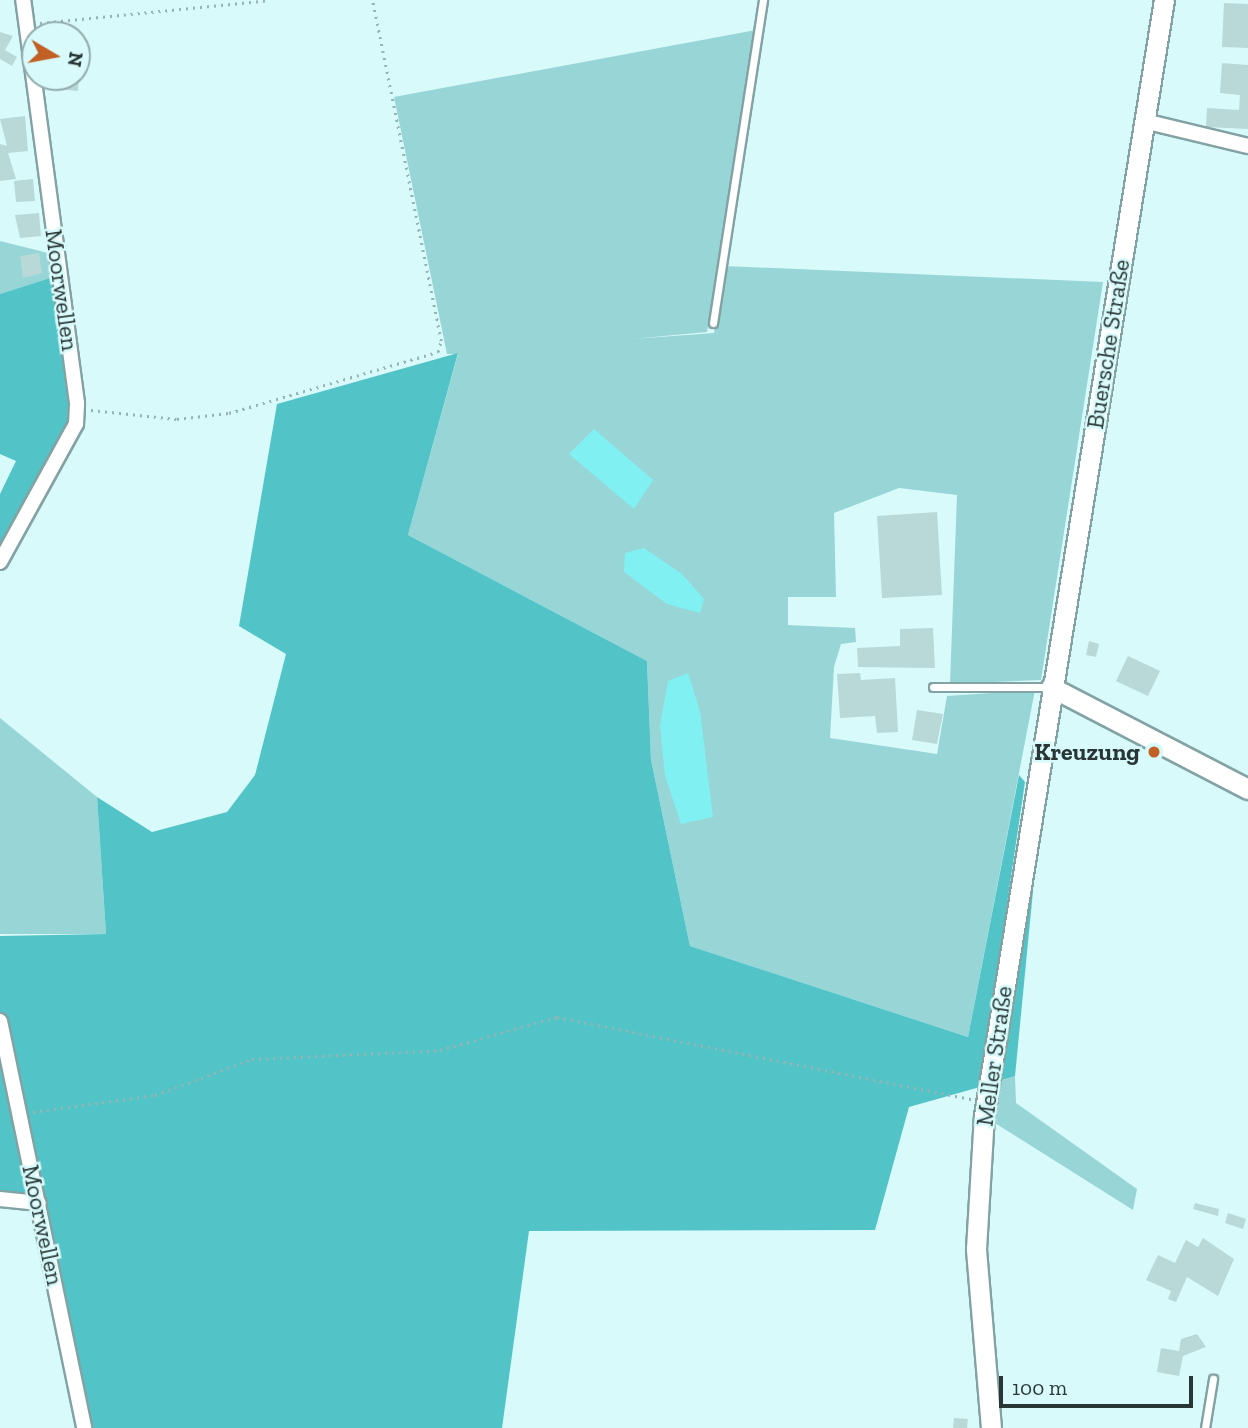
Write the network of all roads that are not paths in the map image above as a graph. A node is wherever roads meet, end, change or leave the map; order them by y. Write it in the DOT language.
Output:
graph roads {
  1 [pos="23,0"];
  2 [pos="763,0"];
  3 [pos="1164,0"];
  4 [pos="1144,121"];
  5 [pos="1248,146"];
  6 [pos="713,323"];
  7 [pos="0,562"];
  8 [pos="933,687"];
  9 [pos="1051,687"];
  10 [pos="1248,789"];
  11 [pos="0,1021"];
  12 [pos="0,1199"];
  13 [pos="39,1203"];
  14 [pos="1213,1379"];
  15 [pos="84,1428"];
  16 [pos="991,1428"];
  17 [pos="1205,1428"];
  1 -- 7 [label="street, Moorwellen"];
  2 -- 6 [label="lane"];
  3 -- 4 [label="main road, Buersche Straße"];
  4 -- 5 [label="street"];
  4 -- 9 [label="main road, Buersche Straße"];
  8 -- 9 [label="lane"];
  9 -- 10 [label="main road"];
  9 -- 16 [label="main road, Meller Straße"];
  11 -- 13 [label="street, Moorwellen"];
  12 -- 13 [label="street"];
  13 -- 15 [label="street, Moorwellen"];
  14 -- 17 [label="lane"];
}
